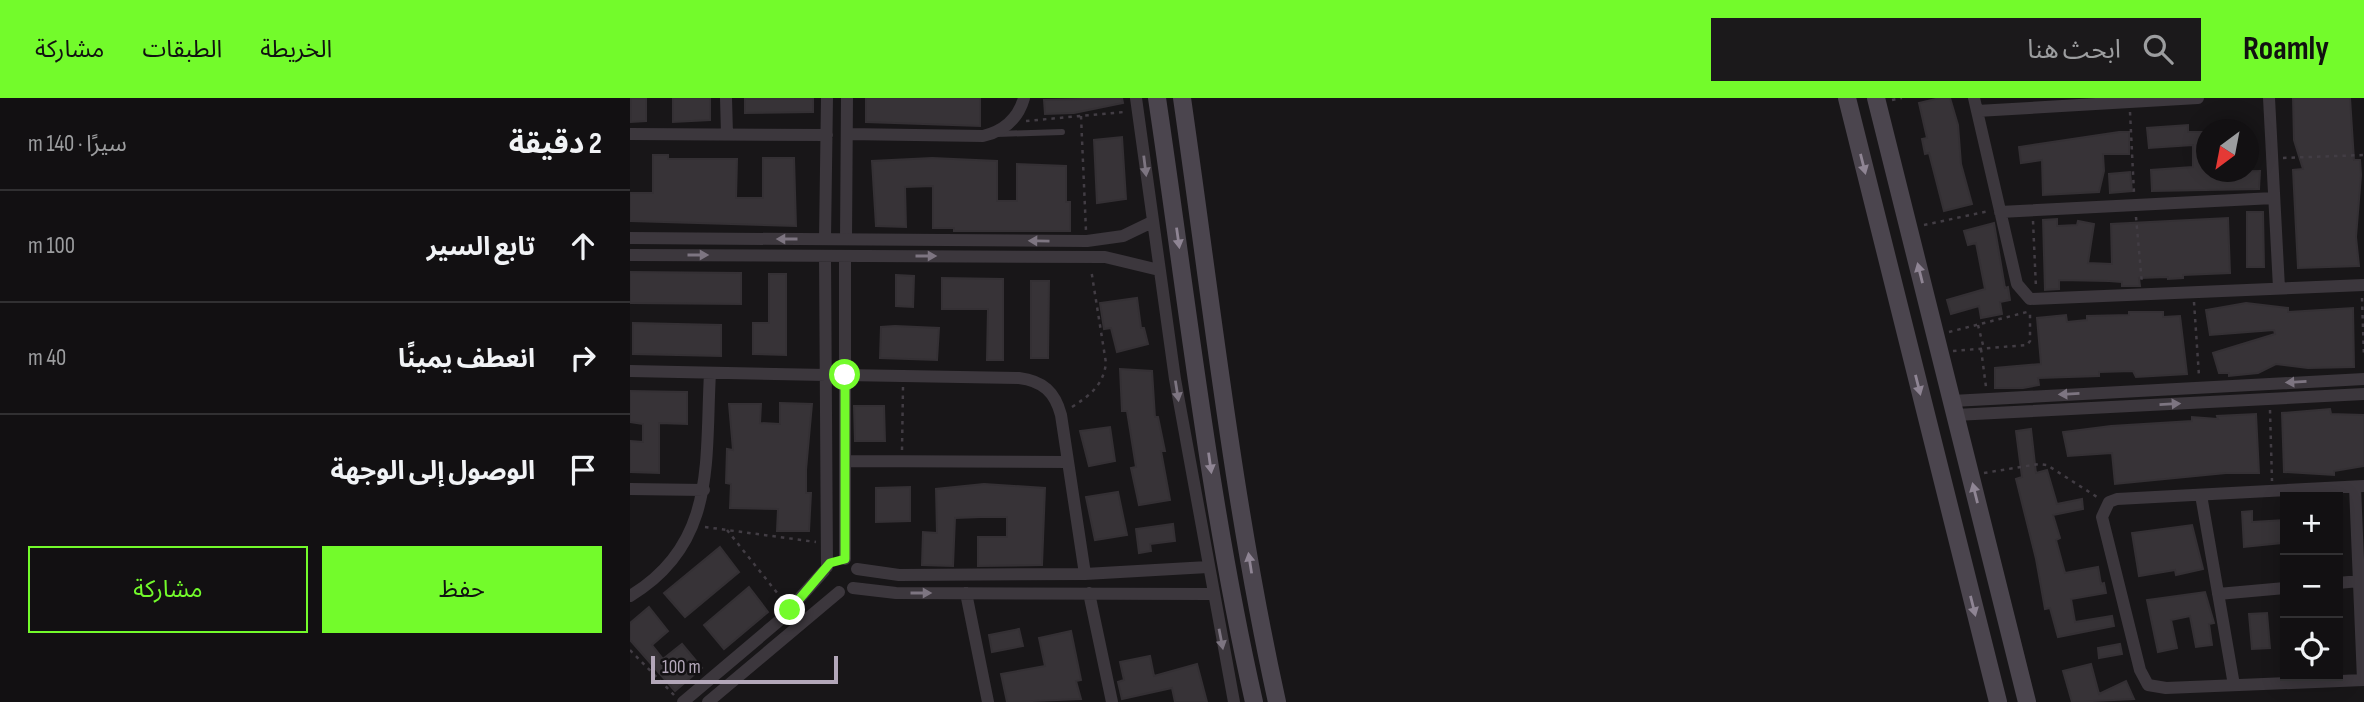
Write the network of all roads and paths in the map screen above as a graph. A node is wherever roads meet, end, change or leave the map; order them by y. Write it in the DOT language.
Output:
graph roads {
  1 [pos="726,98"];
  2 [pos="827,98"];
  3 [pos="847,98"];
  4 [pos="1024,98"];
  5 [pos="1157,98"];
  6 [pos="1182,98"];
  7 [pos="1875,98"];
  8 [pos="2198,98"];
  9 [pos="2269,98"];
  10 [pos="1847,101"];
  11 [pos="1137,104"];
  12 [pos="1975,104"];
  13 [pos="1081,116"];
  14 [pos="1011,122"];
  15 [pos="1062,132"];
  16 [pos="630,134"];
  17 [pos="727,134"];
  18 [pos="846,134"];
  19 [pos="991,134"];
  20 [pos="827,135"];
  21 [pos="2364,155"];
  22 [pos="2272,158"];
  23 [pos="2274,198"];
  24 [pos="2000,210"];
  25 [pos="2032,210"];
  26 [pos="1152,222"];
  27 [pos="1909,229"];
  28 [pos="630,238"];
  29 [pos="825,239"];
  30 [pos="846,239"];
  31 [pos="1080,241"];
  32 [pos="630,255"];
  33 [pos="825,256"];
  34 [pos="845,256"];
  35 [pos="1073,257"];
  36 [pos="1089,257"];
  37 [pos="1159,270"];
  38 [pos="2363,285"];
  39 [pos="2279,288"];
  40 [pos="1210,290"];
  41 [pos="1186,293"];
  42 [pos="2194,293"];
  43 [pos="2036,300"];
  44 [pos="1978,325"];
  45 [pos="1937,344"];
  46 [pos="1982,349"];
  47 [pos="2364,357"];
  48 [pos="630,371"];
  49 [pos="710,373"];
  50 [pos="826,375"];
  51 [pos="845,375"];
  52 [pos="903,376"];
  53 [pos="2364,379"];
  54 [pos="2199,386"];
  55 [pos="2364,394"];
  56 [pos="1988,399"];
  57 [pos="2269,399"];
  58 [pos="1953,408"];
  59 [pos="1061,415"];
  60 [pos="845,461"];
  61 [pos="901,461"];
  62 [pos="1068,462"];
  63 [pos="1970,475"];
  64 [pos="2360,487"];
  65 [pos="630,489"];
  66 [pos="704,490"];
  67 [pos="2273,491"];
  68 [pos="2200,495"];
  69 [pos="2104,509"];
  70 [pos="1982,522"];
  71 [pos="695,526"];
  72 [pos="1954,529"];
  73 [pos="727,530"];
  74 [pos="827,543"];
  75 [pos="845,559"];
  76 [pos="1208,567"];
  77 [pos="826,569"];
  78 [pos="857,569"];
  79 [pos="1085,574"];
  80 [pos="2359,581"];
  81 [pos="2343,583"];
  82 [pos="853,588"];
  83 [pos="2280,588"];
  84 [pos="839,592"];
  85 [pos="966,593"];
  86 [pos="1089,593"];
  87 [pos="1212,594"];
  88 [pos="2218,594"];
  89 [pos="630,596"];
  90 [pos="790,610"];
  91 [pos="630,650"];
  92 [pos="2363,680"];
  93 [pos="2234,685"];
  94 [pos="681,702"];
  95 [pos="708,702"];
  96 [pos="988,702"];
  97 [pos="1112,702"];
  98 [pos="1234,702"];
  99 [pos="1254,702"];
  100 [pos="1277,702"];
  101 [pos="1998,702"];
  102 [pos="2027,702"];
  1 -- 17 [label="street"];
  2 -- 20 [label="street"];
  3 -- 18 [label="street"];
  4 -- 14 [label="street"];
  5 -- 41 [label="street, one-way"];
  6 -- 40 [label="street"];
  7 -- 10 [label="street"];
  7 -- 27 [label="street"];
  8 -- 12 [label="street"];
  9 -- 22 [label="street"];
  10 -- 72 [label="street, one-way"];
  11 -- 13 [label="path"];
  11 -- 26 [label="street, one-way"];
  12 -- 24 [label="street"];
  13 -- 14 [label="path"];
  13 -- 31 [label="path"];
  14 -- 19 [label="street"];
  15 -- 19 [label="lane"];
  16 -- 17 [label="street"];
  17 -- 20 [label="street"];
  18 -- 19 [label="street"];
  18 -- 30 [label="street"];
  20 -- 29 [label="street"];
  21 -- 22 [label="path"];
  22 -- 23 [label="street"];
  23 -- 25 [label="street"];
  23 -- 39 [label="street"];
  24 -- 25 [label="street"];
  24 -- 27 [label="path"];
  24 -- 43 [label="street"];
  25 -- 43 [label="path"];
  26 -- 31 [label="street"];
  26 -- 37 [label="street"];
  45 -- 27 [label="street, one-way"];
  29 -- 28 [label="street, one-way"];
  29 -- 30 [label="street"];
  31 -- 30 [label="street, one-way"];
  31 -- 35 [label="street"];
  32 -- 33 [label="street, one-way"];
  33 -- 34 [label="street"];
  33 -- 50 [label="street"];
  34 -- 35 [label="street, one-way"];
  34 -- 51 [label="street"];
  35 -- 36 [label="street"];
  36 -- 37 [label="street"];
  36 -- 59 [label="path"];
  37 -- 76 [label="street, one-way"];
  38 -- 39 [label="street"];
  38 -- 47 [label="path"];
  39 -- 42 [label="street"];
  40 -- 41 [label="street"];
  100 -- 40 [label="street, one-way"];
  41 -- 99 [label="street, one-way"];
  42 -- 43 [label="street"];
  42 -- 54 [label="path"];
  44 -- 45 [label="path"];
  44 -- 46 [label="path"];
  44 -- 46 [label="path"];
  45 -- 46 [label="path"];
  45 -- 58 [label="street"];
  46 -- 56 [label="path"];
  48 -- 49 [label="street"];
  49 -- 50 [label="street"];
  49 -- 66 [label="street"];
  50 -- 74 [label="street"];
  51 -- 52 [label="street"];
  51 -- 60 [label="street"];
  52 -- 59 [label="street"];
  52 -- 61 [label="path"];
  53 -- 54 [label="street, one-way"];
  54 -- 56 [label="street, one-way"];
  55 -- 57 [label="street"];
  56 -- 58 [label="street"];
  58 -- 57 [label="street, one-way"];
  57 -- 67 [label="path"];
  58 -- 63 [label="street"];
  59 -- 62 [label="street"];
  60 -- 61 [label="street"];
  60 -- 75 [label="street"];
  61 -- 62 [label="street"];
  62 -- 79 [label="street"];
  63 -- 69 [label="path"];
  70 -- 63 [label="street, one-way"];
  64 -- 67 [label="street"];
  64 -- 80 [label="street"];
  65 -- 66 [label="street"];
  66 -- 71 [label="street"];
  67 -- 68 [label="street"];
  68 -- 69 [label="street"];
  68 -- 88 [label="street"];
  69 -- 93 [label="street"];
  70 -- 72 [label="street"];
  70 -- 102 [label="street"];
  71 -- 73 [label="path"];
  71 -- 89 [label="street"];
  72 -- 101 [label="street, one-way"];
  73 -- 74 [label="path"];
  73 -- 90 [label="path"];
  74 -- 77 [label="street"];
  75 -- 77 [label="street"];
  75 -- 78 [label="street"];
  76 -- 79 [label="street"];
  76 -- 87 [label="street"];
  77 -- 84 [label="street"];
  77 -- 90 [label="street"];
  78 -- 79 [label="street"];
  78 -- 82 [label="street"];
  80 -- 81 [label="street"];
  80 -- 92 [label="street"];
  82 -- 84 [label="street"];
  82 -- 85 [label="street, one-way"];
  83 -- 88 [label="street"];
  84 -- 95 [label="street"];
  85 -- 86 [label="street"];
  85 -- 96 [label="street"];
  86 -- 87 [label="street"];
  86 -- 97 [label="street"];
  87 -- 98 [label="street, one-way"];
  88 -- 93 [label="street"];
  90 -- 94 [label="street"];
  91 -- 94 [label="path"];
  92 -- 93 [label="street"];
}
